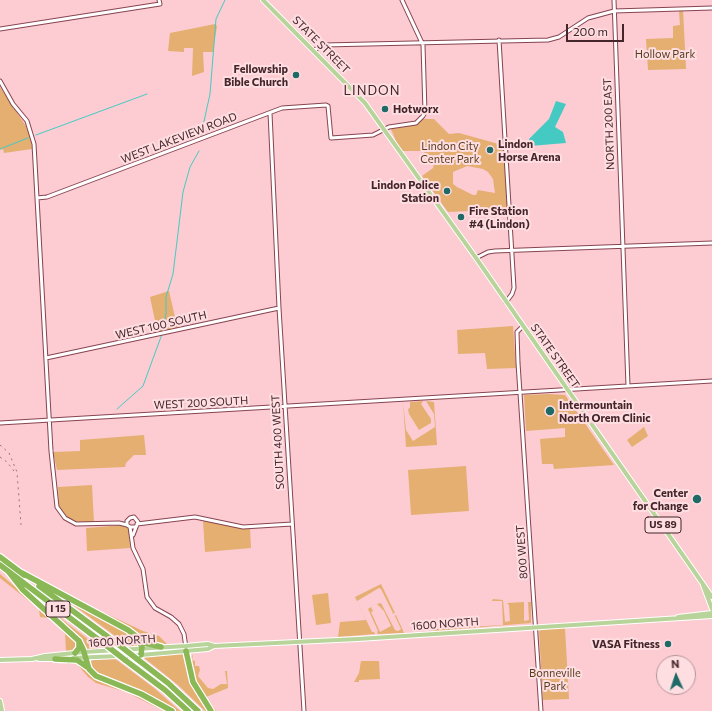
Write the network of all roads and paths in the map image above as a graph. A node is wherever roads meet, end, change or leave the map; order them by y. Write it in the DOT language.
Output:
graph roads {
  1 [pos="263,0"];
  2 [pos="402,0"];
  3 [pos="614,0"];
  4 [pos="159,2"];
  5 [pos="712,8"];
  6 [pos="614,11"];
  7 [pos="0,29"];
  8 [pos="500,40"];
  9 [pos="422,42"];
  10 [pos="314,50"];
  11 [pos="0,81"];
  12 [pos="270,113"];
  13 [pos="384,130"];
  14 [pos="37,198"];
  15 [pos="712,243"];
  16 [pos="623,246"];
  17 [pos="512,250"];
  18 [pos="476,258"];
  19 [pos="506,302"];
  20 [pos="280,308"];
  21 [pos="523,326"];
  22 [pos="46,358"];
  23 [pos="712,381"];
  24 [pos="628,386"];
  25 [pos="568,390"];
  26 [pos="520,393"];
  27 [pos="285,407"];
  28 [pos="49,421"];
  29 [pos="0,423"];
  30 [pos="137,522"];
  31 [pos="128,524"];
  32 [pos="292,524"];
  33 [pos="135,527"];
  34 [pos="133,537"];
  35 [pos="0,557"];
  36 [pos="0,565"];
  37 [pos="8,571"];
  38 [pos="22,573"];
  39 [pos="702,582"];
  40 [pos="712,597"];
  41 [pos="712,609"];
  42 [pos="712,613"];
  43 [pos="712,616"];
  44 [pos="678,618"];
  45 [pos="536,627"];
  46 [pos="136,636"];
  47 [pos="79,641"];
  48 [pos="299,642"];
  49 [pos="161,647"];
  50 [pos="186,648"];
  51 [pos="75,653"];
  52 [pos="140,654"];
  53 [pos="85,655"];
  54 [pos="32,659"];
  55 [pos="55,659"];
  56 [pos="0,660"];
  57 [pos="88,669"];
  58 [pos="0,701"];
  59 [pos="2,711"];
  60 [pos="172,711"];
  61 [pos="188,711"];
  62 [pos="198,711"];
  63 [pos="211,711"];
  64 [pos="304,711"];
  65 [pos="541,711"];
  1 -- 10 [label="main road, STATE STREET / US 89"];
  2 -- 9 [label="street"];
  3 -- 6 [label="street, NORTH 200 EAST"];
  4 -- 7 [label="street"];
  5 -- 6 [label="street"];
  6 -- 8 [label="street"];
  6 -- 16 [label="street, NORTH 200 EAST"];
  8 -- 9 [label="street"];
  8 -- 17 [label="street"];
  9 -- 10 [label="street"];
  9 -- 13 [label="street"];
  10 -- 13 [label="main road, STATE STREET / US 89"];
  11 -- 14 [label="street"];
  12 -- 13 [label="street, WEST LAKEVIEW ROAD"];
  12 -- 14 [label="street, WEST LAKEVIEW ROAD"];
  12 -- 20 [label="street, SOUTH 400 WEST"];
  13 -- 18 [label="main road, STATE STREET / US 89"];
  14 -- 22 [label="street"];
  15 -- 16 [label="street"];
  16 -- 17 [label="street"];
  16 -- 24 [label="street, NORTH 200 EAST"];
  17 -- 18 [label="street"];
  17 -- 19 [label="street"];
  18 -- 19 [label="main road, STATE STREET / US 89"];
  19 -- 21 [label="main road, STATE STREET / US 89"];
  20 -- 22 [label="street, WEST 100 SOUTH"];
  20 -- 27 [label="street, SOUTH 400 WEST"];
  21 -- 25 [label="main road, STATE STREET / US 89"];
  21 -- 26 [label="street, 800 WEST"];
  22 -- 28 [label="street"];
  23 -- 24 [label="street, WEST 200 SOUTH"];
  24 -- 25 [label="street, WEST 200 SOUTH"];
  25 -- 26 [label="street, WEST 200 SOUTH"];
  25 -- 39 [label="main road, STATE STREET / US 89"];
  26 -- 27 [label="street, WEST 200 SOUTH"];
  26 -- 45 [label="street, 800 WEST"];
  27 -- 28 [label="street, WEST 200 SOUTH"];
  27 -- 32 [label="street, SOUTH 400 WEST"];
  28 -- 29 [label="street, WEST 200 SOUTH"];
  28 -- 31 [label="street"];
  30 -- 31 [label="street"];
  30 -- 32 [label="street"];
  30 -- 33 [label="street"];
  31 -- 33 [label="street"];
  31 -- 34 [label="street"];
  32 -- 48 [label="street, SOUTH 400 WEST"];
  33 -- 34 [label="street"];
  34 -- 50 [label="street"];
  35 -- 38 [label="highway, I 15"];
  36 -- 37 [label="highway, I 15"];
  37 -- 47 [label="highway"];
  37 -- 61 [label="highway, I 15, bridge"];
  38 -- 46 [label="highway"];
  38 -- 52 [label="highway, I 15, bridge"];
  39 -- 40 [label="main road, STATE STREET / US 89"];
  39 -- 41 [label="main road, STATE STREET / US 89"];
  42 -- 44 [label="main road, 1600 NORTH"];
  43 -- 44 [label="main road, 1600 NORTH"];
  44 -- 45 [label="main road, 1600 NORTH"];
  45 -- 48 [label="main road, 1600 NORTH"];
  45 -- 65 [label="street, 800 WEST"];
  46 -- 49 [label="highway"];
  46 -- 52 [label="highway"];
  47 -- 51 [label="highway"];
  47 -- 53 [label="highway"];
  48 -- 50 [label="main road, 1600 NORTH"];
  48 -- 64 [label="street, SOUTH 400 WEST"];
  49 -- 50 [label="main road, 1600 NORTH"];
  49 -- 52 [label="main road, 1600 NORTH"];
  50 -- 52 [label="main road, 1600 NORTH"];
  50 -- 63 [label="highway"];
  51 -- 53 [label="main road, 1600 NORTH"];
  51 -- 54 [label="main road, 1600 NORTH"];
  52 -- 53 [label="main road, 1600 NORTH"];
  52 -- 62 [label="highway, I 15"];
  53 -- 55 [label="main road, 1600 NORTH"];
  53 -- 57 [label="highway"];
  54 -- 55 [label="main road, 1600 NORTH"];
  54 -- 56 [label="main road, 1600 NORTH"];
  55 -- 57 [label="highway"];
  57 -- 60 [label="highway"];
  58 -- 59 [label="main road"];
}
